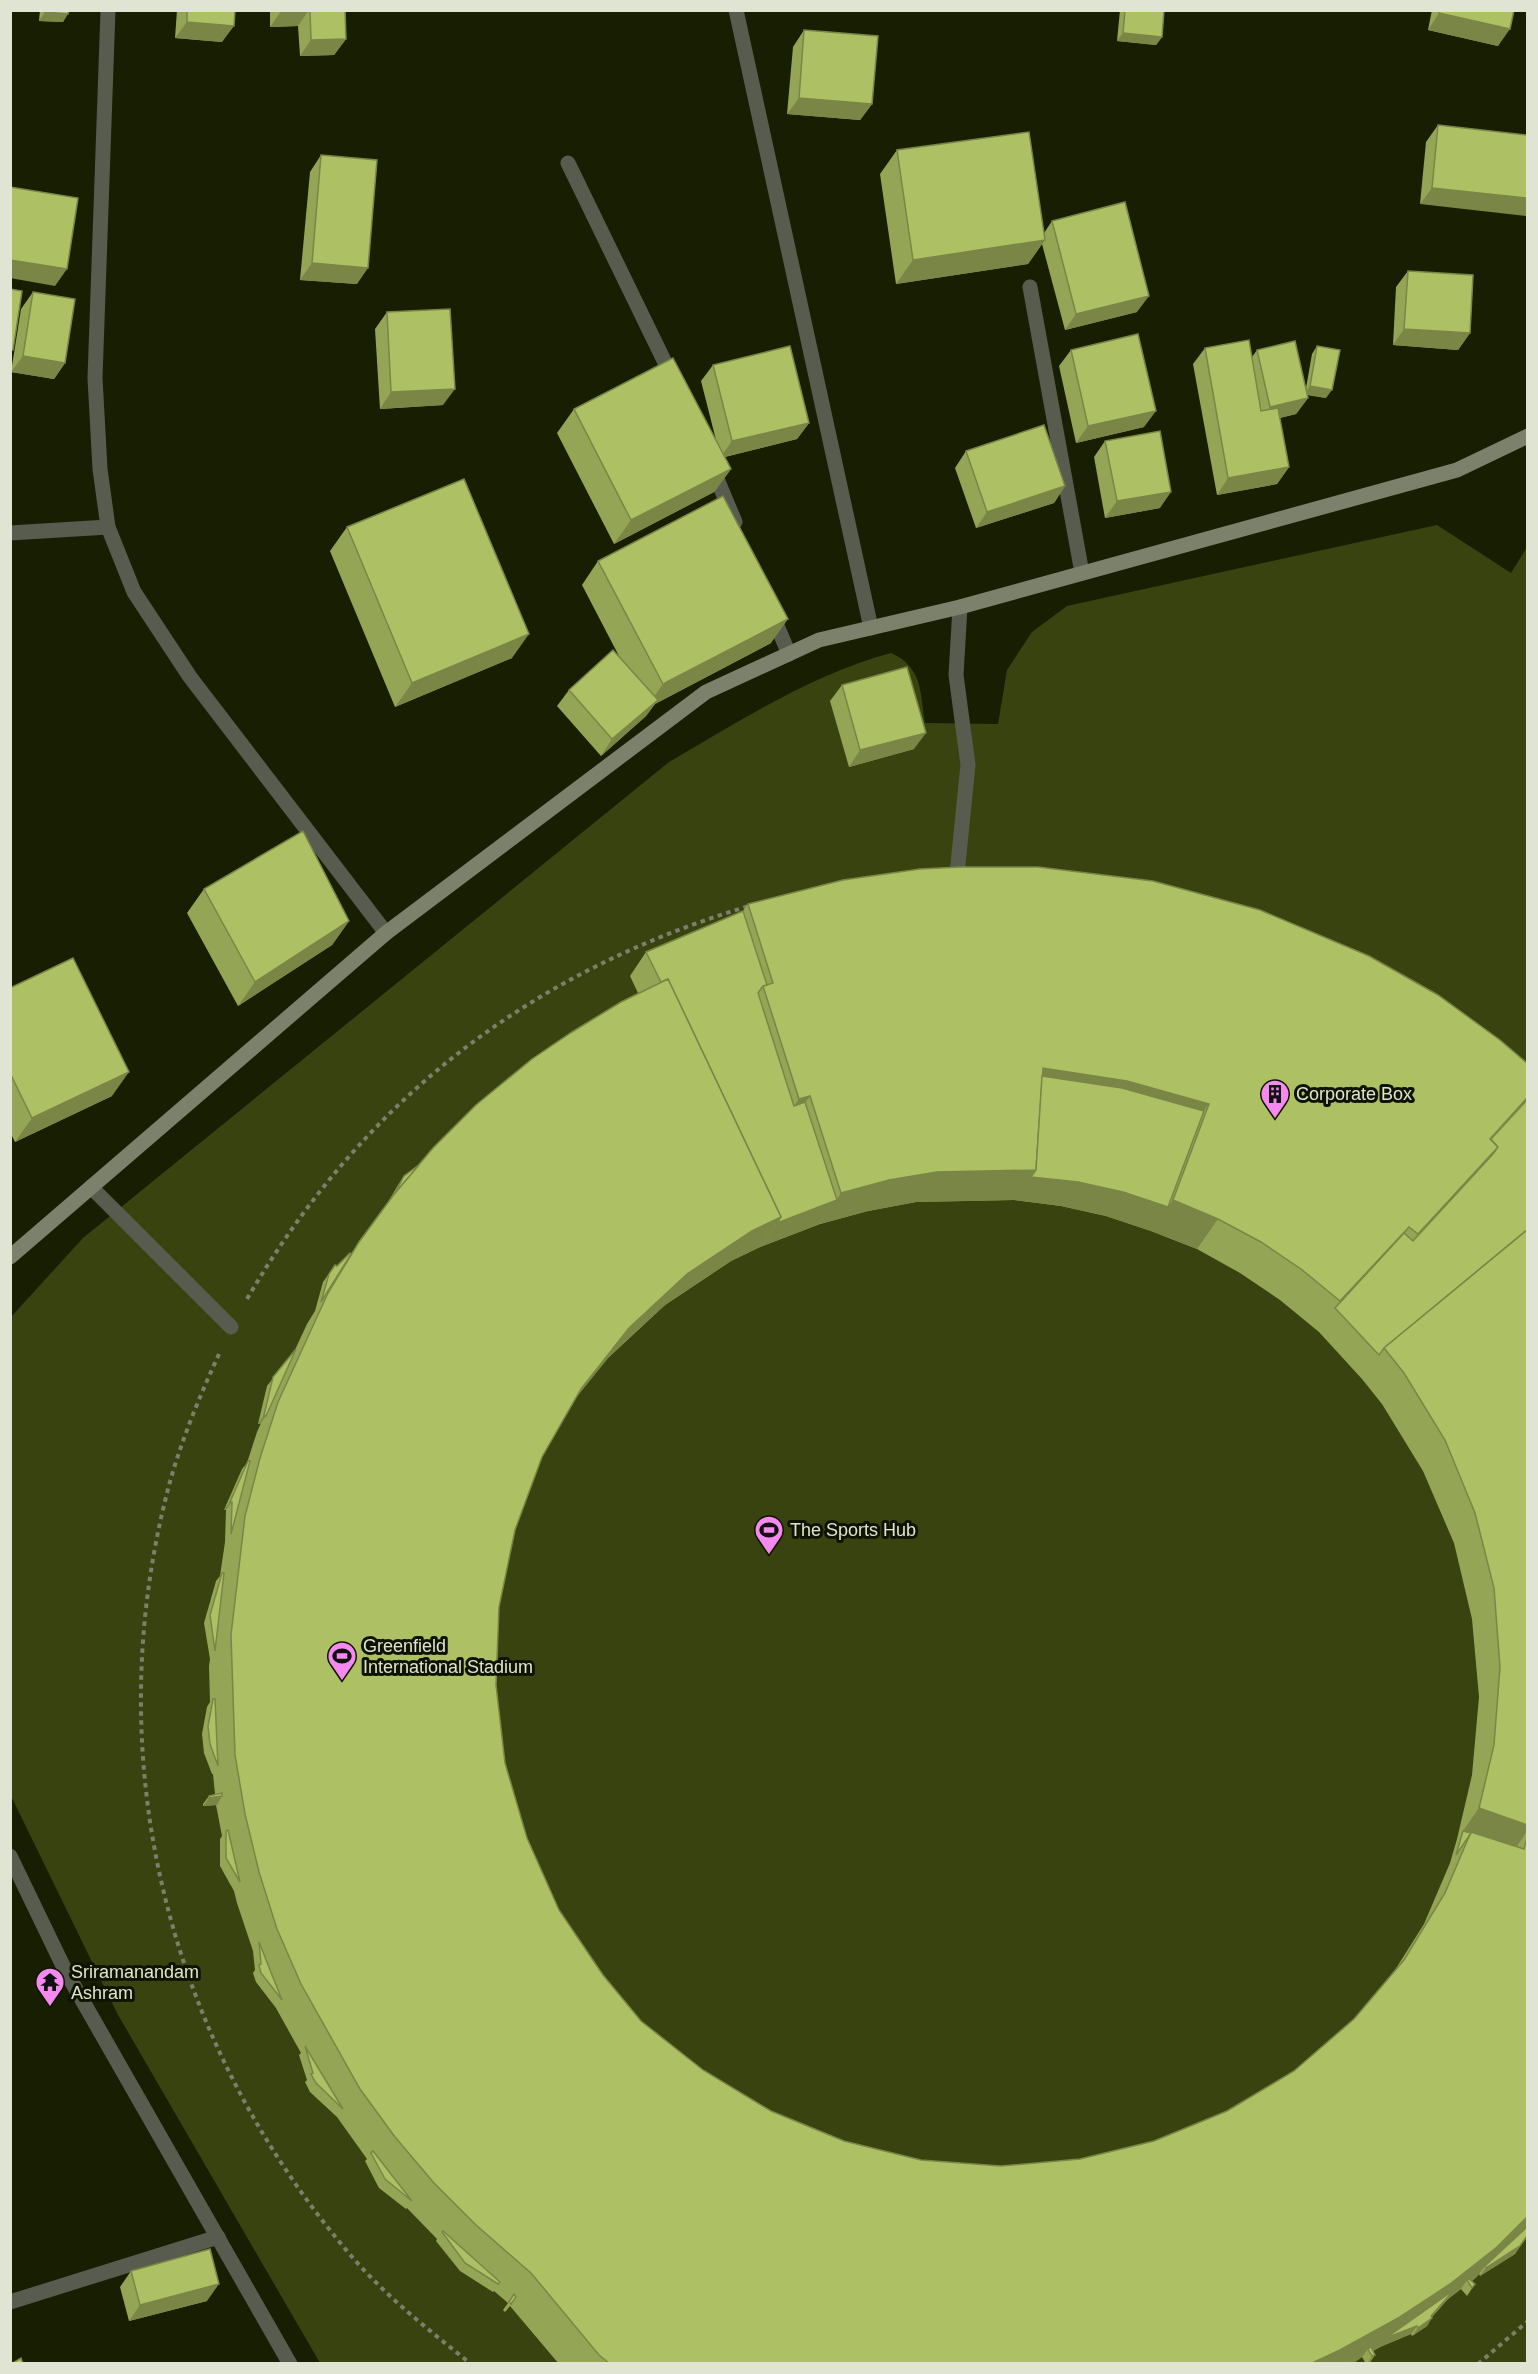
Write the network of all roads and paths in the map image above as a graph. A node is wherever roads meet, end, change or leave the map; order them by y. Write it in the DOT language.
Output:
graph roads {
  1 [pos="108,10"];
  2 [pos="736,10"];
  3 [pos="568,163"];
  4 [pos="1029,287"];
  5 [pos="681,396"];
  6 [pos="1527,436"];
  7 [pos="705,449"];
  8 [pos="108,527"];
  9 [pos="10,533"];
  10 [pos="740,536"];
  11 [pos="1082,573"];
  12 [pos="767,600"];
  13 [pos="960,607"];
  14 [pos="871,628"];
  15 [pos="789,654"];
  16 [pos="957,874"];
  17 [pos="757,904"];
  18 [pos="386,933"];
  19 [pos="91,1187"];
  20 [pos="10,1257"];
  21 [pos="231,1327"];
  22 [pos="10,1856"];
  23 [pos="218,2237"];
  24 [pos="10,2302"];
  25 [pos="1527,2321"];
  26 [pos="290,2364"];
  27 [pos="471,2364"];
  28 [pos="1478,2364"];
  1 -- 8 [label="street"];
  2 -- 14 [label="street"];
  3 -- 5 [label="street"];
  4 -- 11 [label="street"];
  6 -- 11 [label="street"];
  7 -- 10 [label="street"];
  8 -- 9 [label="street"];
  8 -- 18 [label="street"];
  11 -- 13 [label="street"];
  12 -- 15 [label="street"];
  13 -- 14 [label="street"];
  13 -- 16 [label="street"];
  14 -- 15 [label="street"];
  15 -- 18 [label="street"];
  17 -- 21 [label="path"];
  18 -- 19 [label="street"];
  19 -- 20 [label="street"];
  19 -- 21 [label="street"];
  21 -- 27 [label="path"];
  22 -- 23 [label="street"];
  23 -- 24 [label="street"];
  23 -- 26 [label="street"];
  25 -- 28 [label="path"];
}
